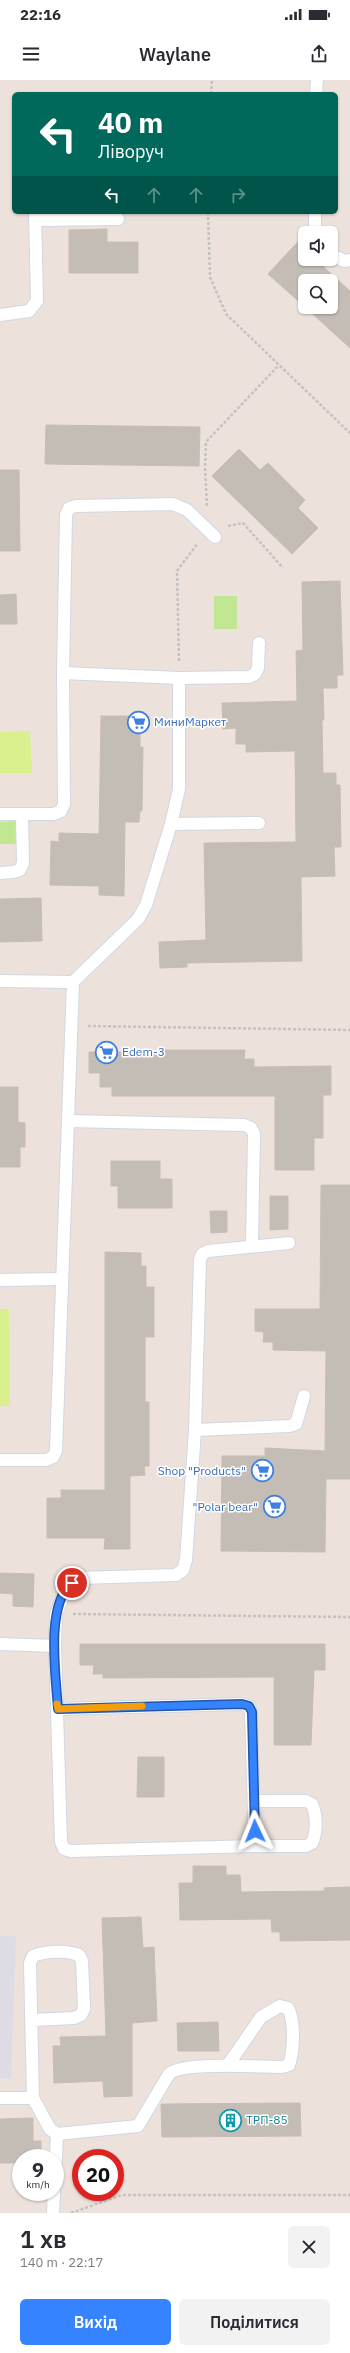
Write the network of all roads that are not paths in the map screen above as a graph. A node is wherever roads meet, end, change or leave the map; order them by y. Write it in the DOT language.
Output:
graph roads {
  1 [pos="317,80"];
  2 [pos="316,92"];
  3 [pos="315,214"];
  4 [pos="36,216"];
  5 [pos="118,219"];
  6 [pos="315,226"];
  7 [pos="338,258"];
  8 [pos="350,260"];
  9 [pos="0,315"];
  10 [pos="212,533"];
  11 [pos="259,643"];
  12 [pos="63,673"];
  13 [pos="179,678"];
  14 [pos="0,814"];
  15 [pos="22,814"];
  16 [pos="259,823"];
  17 [pos="172,824"];
  18 [pos="0,873"];
  19 [pos="0,981"];
  20 [pos="73,982"];
  21 [pos="69,1121"];
  22 [pos="289,1243"];
  23 [pos="252,1245"];
  24 [pos="62,1279"];
  25 [pos="0,1280"];
  26 [pos="304,1396"];
  27 [pos="195,1430"];
  28 [pos="0,1460"];
  29 [pos="0,1644"];
  30 [pos="55,1646"];
  31 [pos="58,1709"];
  32 [pos="254,1801"];
  33 [pos="255,1846"];
  34 [pos="32,2020"];
  35 [pos="228,2065"];
  36 [pos="0,2098"];
  37 [pos="32,2098"];
  38 [pos="57,2134"];
  39 [pos="56,2149"];
  40 [pos="54,2201"];
  41 [pos="53,2213"];
  1 -- 2 [label="lane"];
  3 -- 6 [label="lane"];
  4 -- 5 [label="lane"];
  4 -- 9 [label="lane"];
  7 -- 8 [label="lane"];
  10 -- 12 [label="lane"];
  11 -- 13 [label="lane"];
  12 -- 13 [label="lane"];
  12 -- 15 [label="lane"];
  13 -- 17 [label="lane"];
  14 -- 15 [label="lane"];
  15 -- 18 [label="lane"];
  16 -- 17 [label="lane"];
  17 -- 20 [label="lane"];
  19 -- 20 [label="lane"];
  20 -- 21 [label="lane"];
  21 -- 23 [label="lane"];
  21 -- 24 [label="lane"];
  22 -- 23 [label="lane"];
  23 -- 27 [label="lane"];
  24 -- 25 [label="lane"];
  24 -- 28 [label="lane"];
  26 -- 27 [label="lane"];
  27 -- 30 [label="lane"];
  29 -- 30 [label="lane"];
  30 -- 31 [label="lane"];
  31 -- 32 [label="lane"];
  31 -- 33 [label="lane"];
  32 -- 33 [label="lane"];
  32 -- 33 [label="lane"];
  34 -- 34 [label="lane"];
  34 -- 37 [label="lane"];
  35 -- 35 [label="lane"];
  35 -- 38 [label="lane"];
  36 -- 37 [label="lane"];
  37 -- 38 [label="lane"];
  38 -- 39 [label="lane"];
  40 -- 41 [label="lane"];
}
